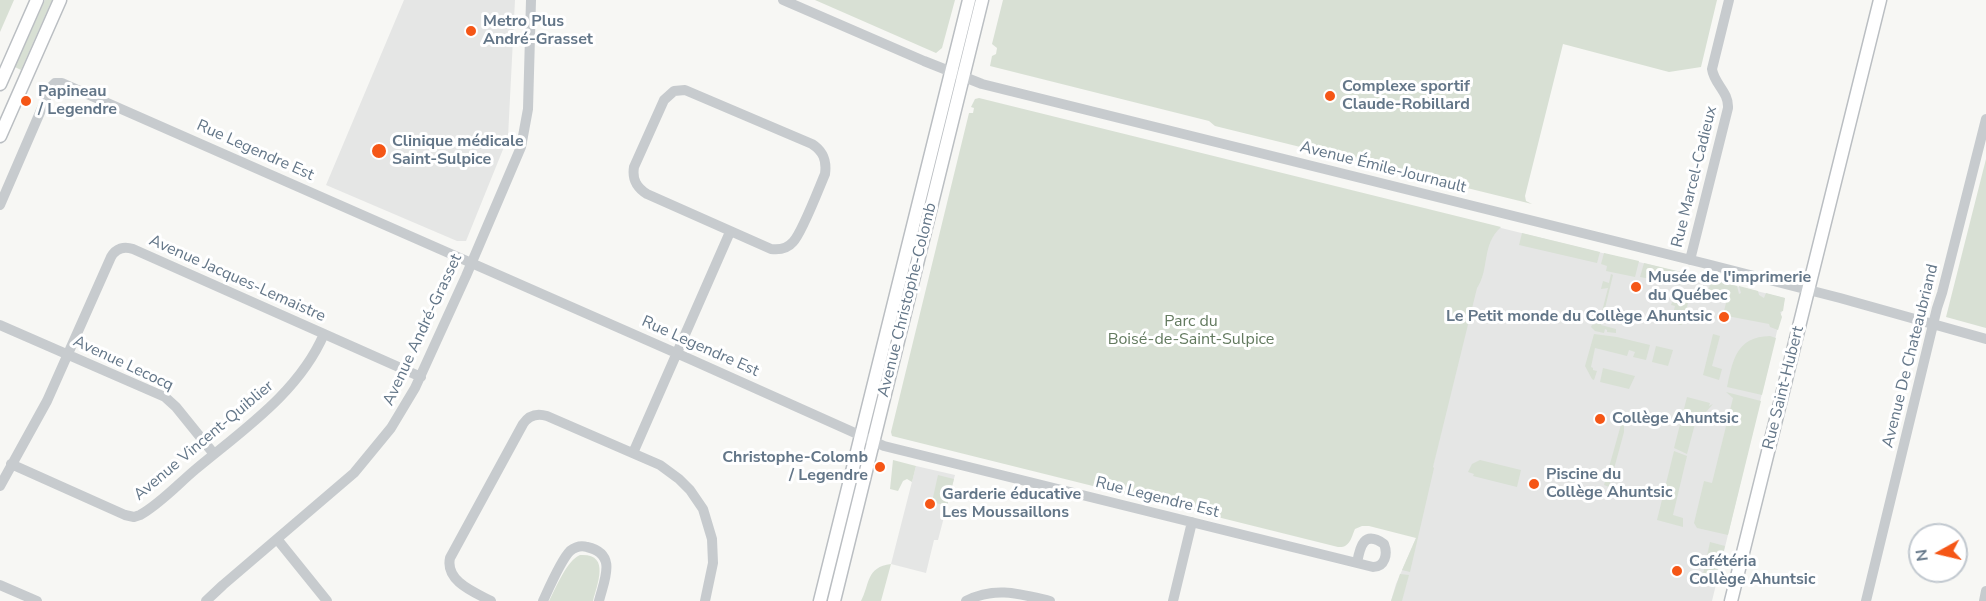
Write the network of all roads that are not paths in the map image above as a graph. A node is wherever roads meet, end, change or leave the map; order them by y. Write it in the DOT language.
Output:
graph roads {
  1 [pos="37,0"];
  2 [pos="60,0"];
  3 [pos="531,0"];
  4 [pos="783,0"];
  5 [pos="969,0"];
  6 [pos="982,0"];
  7 [pos="1729,0"];
  8 [pos="1880,0"];
  9 [pos="951,72"];
  10 [pos="963,77"];
  11 [pos="0,84"];
  12 [pos="1986,119"];
  13 [pos="0,136"];
  14 [pos="0,205"];
  15 [pos="730,231"];
  16 [pos="1690,260"];
  17 [pos="472,263"];
  18 [pos="1808,290"];
  19 [pos="0,325"];
  20 [pos="1933,325"];
  21 [pos="324,334"];
  22 [pos="1986,339"];
  23 [pos="677,353"];
  24 [pos="68,355"];
  25 [pos="421,377"];
  26 [pos="861,435"];
  27 [pos="873,441"];
  28 [pos="633,453"];
  29 [pos="214,454"];
  30 [pos="11,464"];
  31 [pos="0,486"];
  32 [pos="1192,522"];
  33 [pos="277,539"];
  34 [pos="1357,562"];
  35 [pos="0,585"];
  36 [pos="1986,591"];
  37 [pos="37,601"];
  38 [pos="206,601"];
  39 [pos="327,601"];
  40 [pos="491,601"];
  41 [pos="543,601"];
  42 [pos="599,601"];
  43 [pos="705,601"];
  44 [pos="820,601"];
  45 [pos="834,601"];
  46 [pos="966,601"];
  47 [pos="1050,601"];
  48 [pos="1173,601"];
  49 [pos="1731,601"];
  50 [pos="1866,601"];
  51 [pos="1983,601"];
  1 -- 11 [label="main road"];
  2 -- 13 [label="main road"];
  3 -- 17 [label="street, Avenue André-Grasset"];
  4 -- 9 [label="street, Avenue Émile-Journault"];
  5 -- 9 [label="main road, Avenue Christophe-Colomb"];
  6 -- 10 [label="main road, Avenue Christophe-Colomb"];
  7 -- 16 [label="street, Rue Marcel-Cadieux"];
  8 -- 18 [label="main road, Rue Saint-Hubert"];
  9 -- 10 [label="street, Avenue Émile-Journault"];
  9 -- 26 [label="main road, Avenue Christophe-Colomb"];
  10 -- 16 [label="street, Avenue Émile-Journault"];
  10 -- 27 [label="main road, Avenue Christophe-Colomb"];
  12 -- 20 [label="street, Avenue De Chateaubriand"];
  14 -- 17 [label="street, Rue Legendre Est"];
  15 -- 15 [label="street"];
  15 -- 23 [label="street"];
  16 -- 18 [label="street, Avenue Émile-Journault"];
  17 -- 23 [label="street, Rue Legendre Est"];
  17 -- 25 [label="street, Avenue André-Grasset"];
  18 -- 20 [label="street, Avenue Émile-Journault"];
  18 -- 49 [label="main road, Rue Saint-Hubert"];
  19 -- 24 [label="street, Avenue Lecocq"];
  20 -- 22 [label="street, Avenue Émile-Journault"];
  20 -- 50 [label="street, Avenue De Chateaubriand"];
  21 -- 24 [label="street, Avenue Jacques-Lemaistre"];
  21 -- 25 [label="street, Avenue Jacques-Lemaistre"];
  21 -- 29 [label="street, Avenue Vincent-Quiblier"];
  23 -- 26 [label="street, Rue Legendre Est"];
  23 -- 28 [label="street"];
  24 -- 29 [label="street, Avenue Lecocq"];
  24 -- 30 [label="street, Avenue Jacques-Lemaistre"];
  25 -- 33 [label="street, Avenue André-Grasset"];
  26 -- 27 [label="street, Rue Legendre Est"];
  26 -- 44 [label="main road, Avenue Christophe-Colomb"];
  27 -- 32 [label="street, Rue Legendre Est"];
  27 -- 45 [label="main road, Avenue Christophe-Colomb"];
  28 -- 40 [label="street"];
  28 -- 43 [label="street"];
  29 -- 30 [label="street, Avenue Vincent-Quiblier"];
  30 -- 31 [label="street, Avenue Jacques-Lemaistre"];
  32 -- 34 [label="street, Rue Legendre Est"];
  32 -- 48 [label="street"];
  33 -- 38 [label="street, Avenue André-Grasset"];
  33 -- 39 [label="street"];
  35 -- 37 [label="street"];
  36 -- 51 [label="street"];
  41 -- 42 [label="street"];
  46 -- 47 [label="street"];
}
